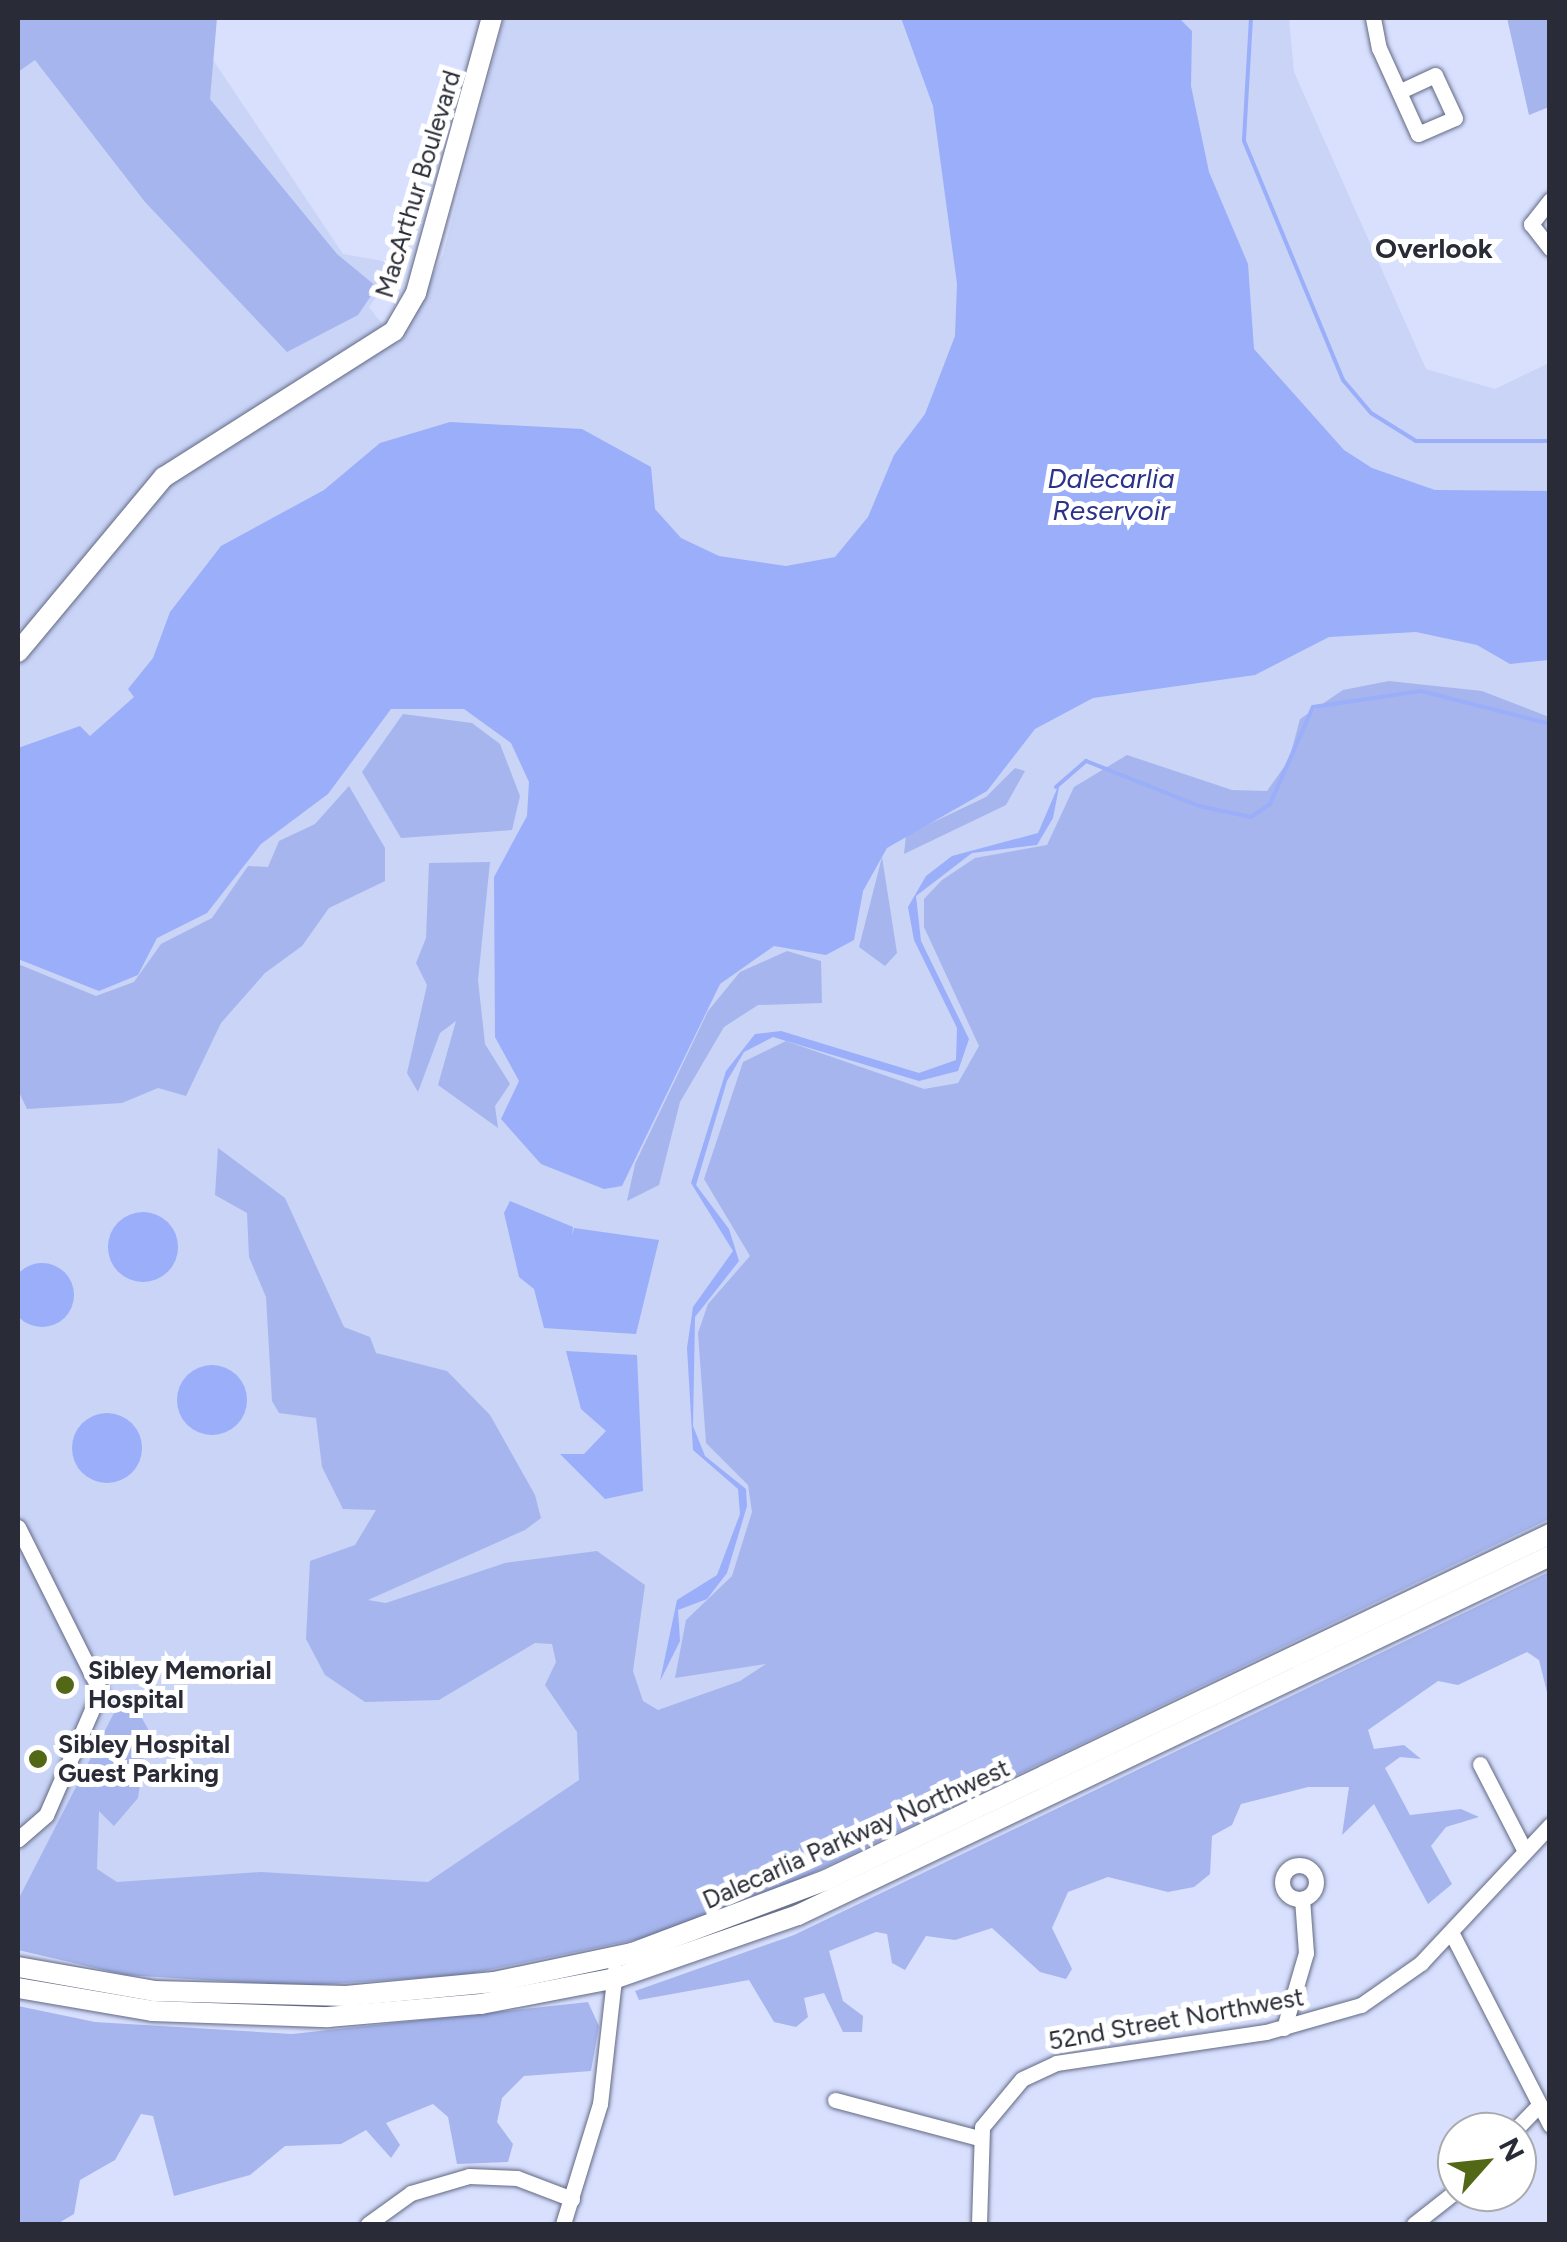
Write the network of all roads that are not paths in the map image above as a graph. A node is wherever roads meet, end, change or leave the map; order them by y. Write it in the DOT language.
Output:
graph roads {
  1 [pos="492,18"];
  2 [pos="1373,18"];
  3 [pos="1400,90"];
  4 [pos="1550,200"];
  5 [pos="1550,248"];
  6 [pos="18,652"];
  7 [pos="18,1528"];
  8 [pos="1550,1534"];
  9 [pos="1550,1556"];
  10 [pos="1480,1764"];
  11 [pos="1550,1825"];
  12 [pos="18,1839"];
  13 [pos="1524,1851"];
  14 [pos="1302,1899"];
  15 [pos="1451,1932"];
  16 [pos="18,1967"];
  17 [pos="614,1968"];
  18 [pos="18,1988"];
  19 [pos="1284,2028"];
  20 [pos="835,2100"];
  21 [pos="1539,2104"];
  22 [pos="1532,2112"];
  23 [pos="1550,2125"];
  24 [pos="979,2138"];
  25 [pos="572,2199"];
  26 [pos="1437,2206"];
  27 [pos="368,2224"];
  28 [pos="563,2224"];
  29 [pos="979,2224"];
  30 [pos="1414,2224"];
  1 -- 6 [label="main road, MacArthur Boulevard"];
  2 -- 3 [label="street"];
  4 -- 5 [label="street"];
  7 -- 12 [label="street"];
  8 -- 17 [label="main road, Dalecarlia Parkway Northwest"];
  9 -- 17 [label="main road, Dalecarlia Parkway Northwest"];
  10 -- 13 [label="street"];
  11 -- 13 [label="street, 52nd Street Northwest"];
  13 -- 15 [label="street, 52nd Street Northwest"];
  14 -- 19 [label="street"];
  15 -- 19 [label="street, 52nd Street Northwest"];
  15 -- 21 [label="street"];
  16 -- 17 [label="main road, Dalecarlia Parkway Northwest"];
  17 -- 18 [label="main road, Dalecarlia Parkway Northwest"];
  17 -- 25 [label="street"];
  19 -- 24 [label="street, 52nd Street Northwest"];
  20 -- 24 [label="street"];
  21 -- 22 [label="street"];
  21 -- 23 [label="street"];
  24 -- 29 [label="street"];
  25 -- 27 [label="street"];
  25 -- 28 [label="street"];
  26 -- 30 [label="street"];
}
